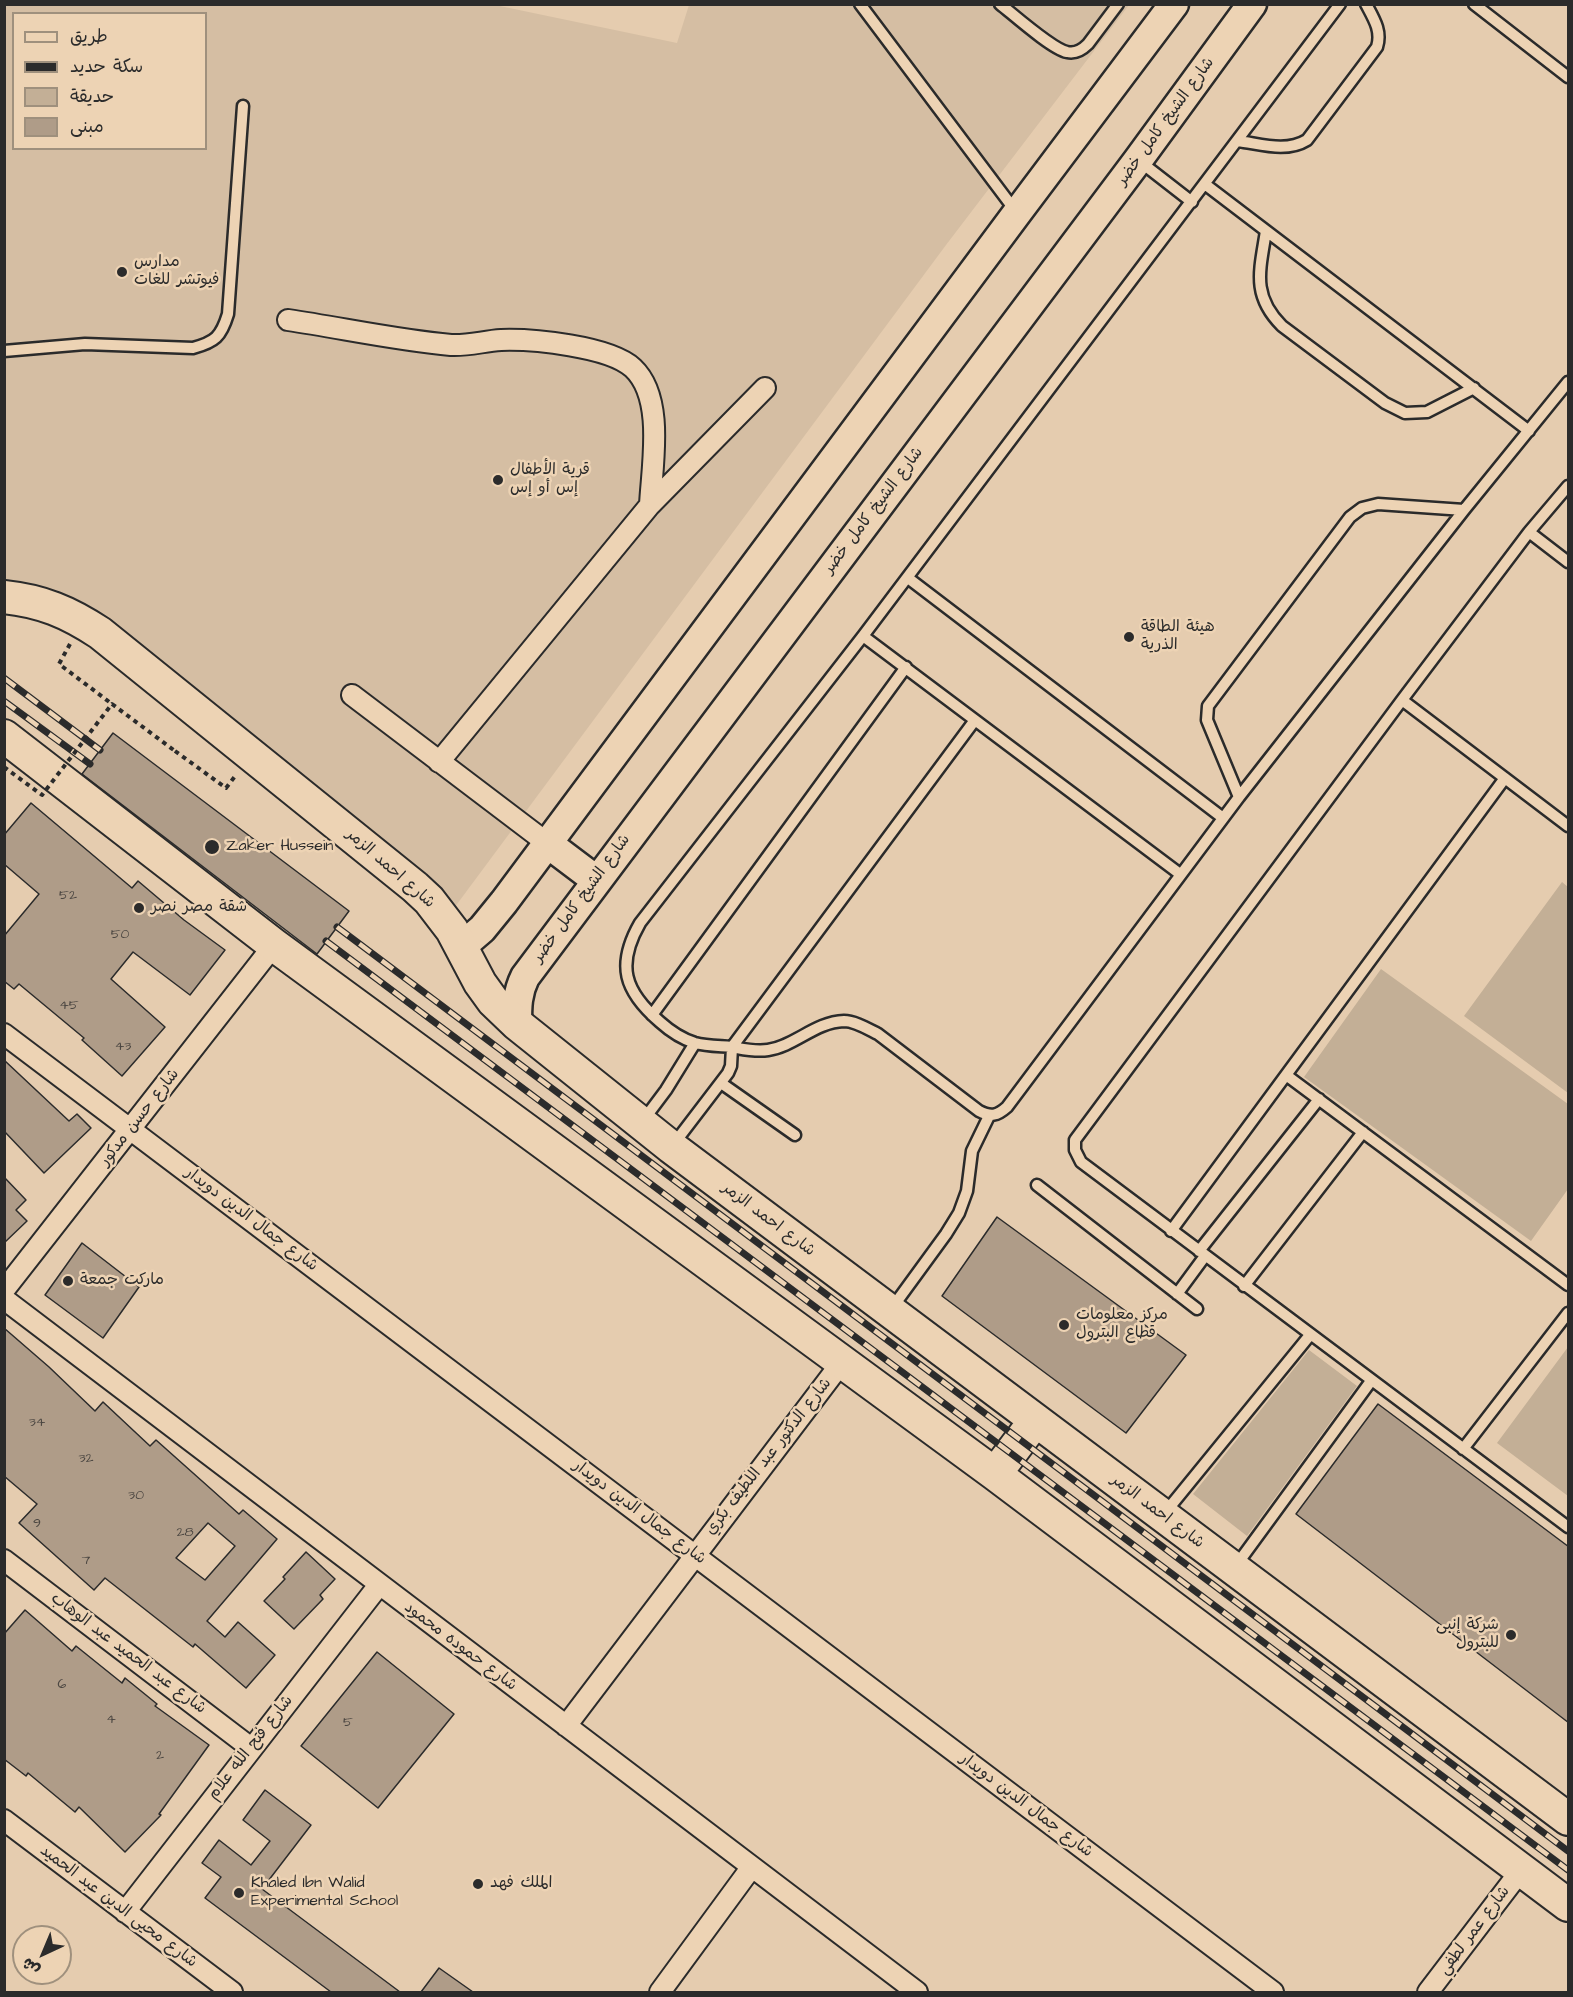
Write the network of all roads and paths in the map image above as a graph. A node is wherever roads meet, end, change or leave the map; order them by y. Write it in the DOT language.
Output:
graph roads {
  1 [pos="860,4"];
  2 [pos="1118,4"];
  3 [pos="1174,4"];
  4 [pos="1252,4"];
  5 [pos="1340,4"];
  6 [pos="1366,4"];
  7 [pos="1474,4"];
  8 [pos="1003,6"];
  9 [pos="1569,77"];
  10 [pos="243,106"];
  11 [pos="1239,141"];
  12 [pos="1138,160"];
  13 [pos="1206,185"];
  14 [pos="1192,202"];
  15 [pos="1017,213"];
  16 [pos="1266,231"];
  17 [pos="288,320"];
  18 [pos="4,351"];
  19 [pos="1569,382"];
  20 [pos="765,388"];
  21 [pos="1474,388"];
  22 [pos="1529,431"];
  23 [pos="1569,486"];
  24 [pos="650,505"];
  25 [pos="1464,510"];
  26 [pos="1529,532"];
  27 [pos="1569,562"];
  28 [pos="908,578"];
  29 [pos="4,597"];
  30 [pos="863,636"];
  31 [pos="59,664"];
  32 [pos="906,667"];
  33 [pos="352,695"];
  34 [pos="1402,700"];
  35 [pos="112,704"];
  36 [pos="975,720"];
  37 [pos="4,736"];
  38 [pos="439,762"];
  39 [pos="4,767"];
  40 [pos="1505,778"];
  41 [pos="226,788"];
  42 [pos="1239,797"];
  43 [pos="1223,818"];
  44 [pos="1569,826"];
  45 [pos="547,843"];
  46 [pos="1180,874"];
  47 [pos="596,880"];
  48 [pos="274,945"];
  49 [pos="461,946"];
  50 [pos="652,1015"];
  51 [pos="517,1024"];
  52 [pos="4,1034"];
  53 [pos="696,1043"];
  54 [pos="732,1047"];
  55 [pos="1286,1075"];
  56 [pos="721,1083"];
  57 [pos="1319,1099"];
  58 [pos="989,1116"];
  59 [pos="641,1124"];
  60 [pos="131,1129"];
  61 [pos="1363,1132"];
  62 [pos="795,1135"];
  63 [pos="671,1147"];
  64 [pos="1037,1185"];
  65 [pos="1171,1231"];
  66 [pos="1202,1254"];
  67 [pos="1244,1286"];
  68 [pos="1569,1286"];
  69 [pos="4,1290"];
  70 [pos="1177,1294"];
  71 [pos="4,1299"];
  72 [pos="1197,1309"];
  73 [pos="890,1312"];
  74 [pos="1569,1313"];
  75 [pos="1310,1335"];
  76 [pos="842,1362"];
  77 [pos="1371,1381"];
  78 [pos="1035,1421"];
  79 [pos="1463,1449"];
  80 [pos="995,1474"];
  81 [pos="1163,1516"];
  82 [pos="1569,1527"];
  83 [pos="694,1555"];
  84 [pos="4,1560"];
  85 [pos="1234,1569"];
  86 [pos="378,1585"];
  87 [pos="566,1726"];
  88 [pos="251,1748"];
  89 [pos="1569,1819"];
  90 [pos="4,1820"];
  91 [pos="751,1868"];
  92 [pos="1522,1869"];
  93 [pos="1569,1905"];
  94 [pos="126,1912"];
  95 [pos="232,1992"];
  96 [pos="660,1992"];
  97 [pos="917,1992"];
  98 [pos="1273,1992"];
  99 [pos="1428,1992"];
  1 -- 15 [label="lane"];
  2 -- 8 [label="lane"];
  3 -- 15 [label="main road"];
  4 -- 12 [label="main road, شارع الشيخ كامل خضر"];
  5 -- 11 [label="lane"];
  6 -- 11 [label="lane"];
  7 -- 9 [label="lane"];
  10 -- 18 [label="lane"];
  11 -- 13 [label="lane"];
  12 -- 14 [label="lane"];
  12 -- 47 [label="main road, شارع الشيخ كامل خضر"];
  13 -- 14 [label="lane"];
  13 -- 16 [label="lane"];
  14 -- 28 [label="lane"];
  15 -- 45 [label="main road"];
  16 -- 21 [label="lane"];
  16 -- 21 [label="lane"];
  17 -- 24 [label="street"];
  19 -- 22 [label="lane"];
  20 -- 24 [label="street"];
  21 -- 22 [label="lane"];
  22 -- 25 [label="lane"];
  23 -- 26 [label="lane"];
  24 -- 38 [label="street"];
  25 -- 42 [label="lane"];
  25 -- 42 [label="lane"];
  26 -- 27 [label="lane"];
  26 -- 34 [label="lane"];
  28 -- 30 [label="lane"];
  28 -- 43 [label="lane"];
  29 -- 49 [label="main road, شارع احمد الزمر"];
  30 -- 32 [label="lane"];
  30 -- 50 [label="lane"];
  31 -- 35 [label="path"];
  32 -- 36 [label="lane"];
  32 -- 50 [label="lane"];
  33 -- 38 [label="street"];
  34 -- 40 [label="lane"];
  34 -- 65 [label="lane"];
  35 -- 39 [label="path, bridge"];
  35 -- 41 [label="path, bridge"];
  36 -- 46 [label="lane"];
  36 -- 54 [label="lane"];
  37 -- 48 [label="main road"];
  38 -- 45 [label="street"];
  40 -- 44 [label="lane"];
  40 -- 55 [label="lane"];
  42 -- 43 [label="lane"];
  43 -- 46 [label="lane"];
  45 -- 47 [label="main road"];
  45 -- 49 [label="main road"];
  46 -- 58 [label="lane"];
  47 -- 51 [label="main road, شارع الشيخ كامل خضر"];
  48 -- 60 [label="street, شارع حسن مدكور"];
  48 -- 76 [label="main road"];
  49 -- 51 [label="main road, شارع احمد الزمر"];
  50 -- 53 [label="lane"];
  51 -- 59 [label="main road, شارع احمد الزمر"];
  52 -- 60 [label="street, شارع جمال الدين دويدار"];
  53 -- 54 [label="lane"];
  53 -- 59 [label="lane"];
  54 -- 56 [label="lane"];
  54 -- 58 [label="lane"];
  55 -- 57 [label="lane"];
  55 -- 65 [label="lane"];
  56 -- 62 [label="lane"];
  56 -- 63 [label="lane"];
  57 -- 61 [label="lane"];
  57 -- 66 [label="lane"];
  58 -- 73 [label="lane"];
  59 -- 63 [label="main road, شارع احمد الزمر"];
  60 -- 69 [label="street, شارع حسن مدكور"];
  60 -- 83 [label="street, شارع جمال الدين دويدار"];
  61 -- 67 [label="lane"];
  61 -- 68 [label="lane"];
  63 -- 73 [label="main road, شارع احمد الزمر"];
  64 -- 70 [label="lane"];
  65 -- 66 [label="lane"];
  66 -- 67 [label="lane"];
  66 -- 70 [label="lane"];
  67 -- 75 [label="lane"];
  70 -- 72 [label="lane"];
  71 -- 86 [label="street, شارع حموده محمود"];
  73 -- 78 [label="main road, شارع احمد الزمر"];
  74 -- 79 [label="lane"];
  75 -- 77 [label="lane"];
  75 -- 81 [label="lane"];
  76 -- 80 [label="main road"];
  76 -- 83 [label="street, شارع الدكتور عبد اللطيف بكري"];
  77 -- 79 [label="lane"];
  77 -- 85 [label="lane"];
  78 -- 80 [label="main road"];
  78 -- 81 [label="main road, شارع احمد الزمر"];
  79 -- 82 [label="lane"];
  80 -- 92 [label="main road"];
  81 -- 85 [label="main road, شارع احمد الزمر"];
  83 -- 87 [label="street, شارع الدكتور عبد اللطيف بكري"];
  83 -- 98 [label="street, شارع جمال الدين دويدار"];
  84 -- 88 [label="street, شارع عبد الحميد عبد الوهاب"];
  85 -- 89 [label="main road, شارع احمد الزمر"];
  86 -- 87 [label="street, شارع حموده محمود"];
  86 -- 88 [label="street, شارع فتح الله علام"];
  87 -- 91 [label="street, شارع حموده محمود"];
  88 -- 94 [label="street, شارع فتح الله علام"];
  90 -- 94 [label="street, شارع محيى الدين عبد الحميد"];
  91 -- 96 [label="street"];
  91 -- 97 [label="street, شارع حموده محمود"];
  92 -- 93 [label="main road"];
  92 -- 99 [label="street, شارع عمر لطفي"];
  94 -- 95 [label="street, شارع محيى الدين عبد الحميد"];
}
